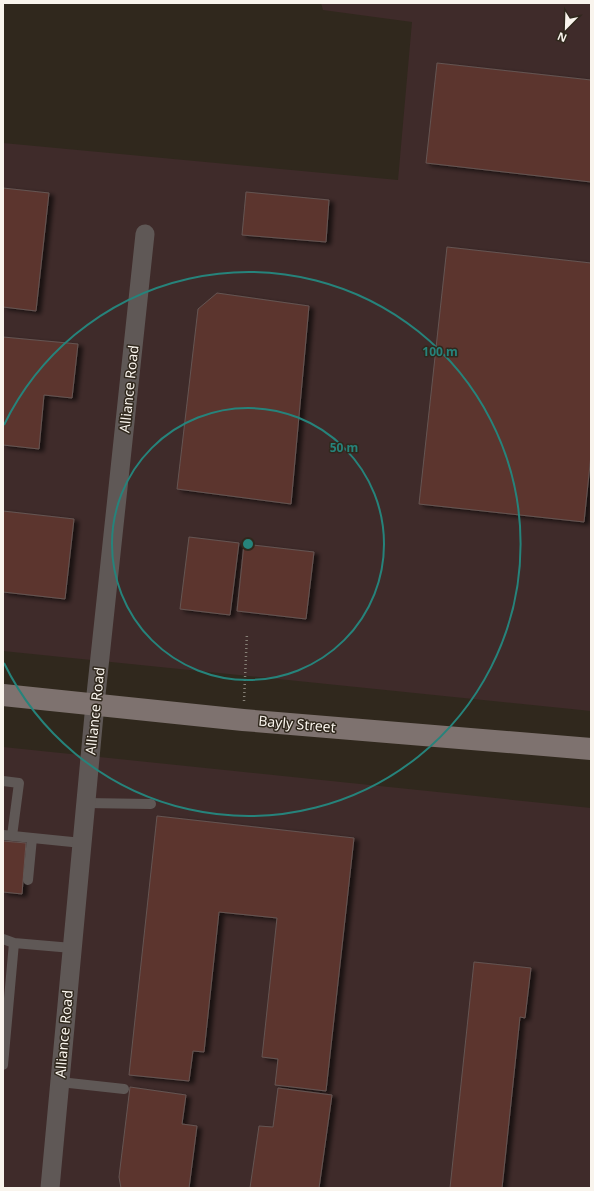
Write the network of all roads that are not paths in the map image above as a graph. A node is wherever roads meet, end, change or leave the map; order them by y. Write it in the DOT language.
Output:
graph roads {
  1 [pos="146,234"];
  2 [pos="3,695"];
  3 [pos="95,704"];
  4 [pos="591,749"];
  5 [pos="3,781"];
  6 [pos="85,803"];
  7 [pos="151,804"];
  8 [pos="8,836"];
  9 [pos="32,838"];
  10 [pos="82,843"];
  11 [pos="28,880"];
  12 [pos="3,939"];
  13 [pos="14,943"];
  14 [pos="72,948"];
  15 [pos="3,1065"];
  16 [pos="60,1082"];
  17 [pos="124,1089"];
  18 [pos="50,1188"];
  1 -- 3 [label="street, Alliance Road"];
  2 -- 3 [label="main road, Bayly Street"];
  3 -- 4 [label="main road, Bayly Street"];
  3 -- 6 [label="street, Alliance Road"];
  5 -- 8 [label="lane"];
  6 -- 7 [label="lane"];
  6 -- 10 [label="street, Alliance Road"];
  8 -- 9 [label="lane"];
  9 -- 10 [label="lane"];
  9 -- 11 [label="lane"];
  10 -- 14 [label="street, Alliance Road"];
  12 -- 13 [label="lane"];
  13 -- 14 [label="lane"];
  13 -- 15 [label="lane"];
  14 -- 16 [label="street, Alliance Road"];
  16 -- 17 [label="lane"];
  16 -- 18 [label="street, Alliance Road"];
}
